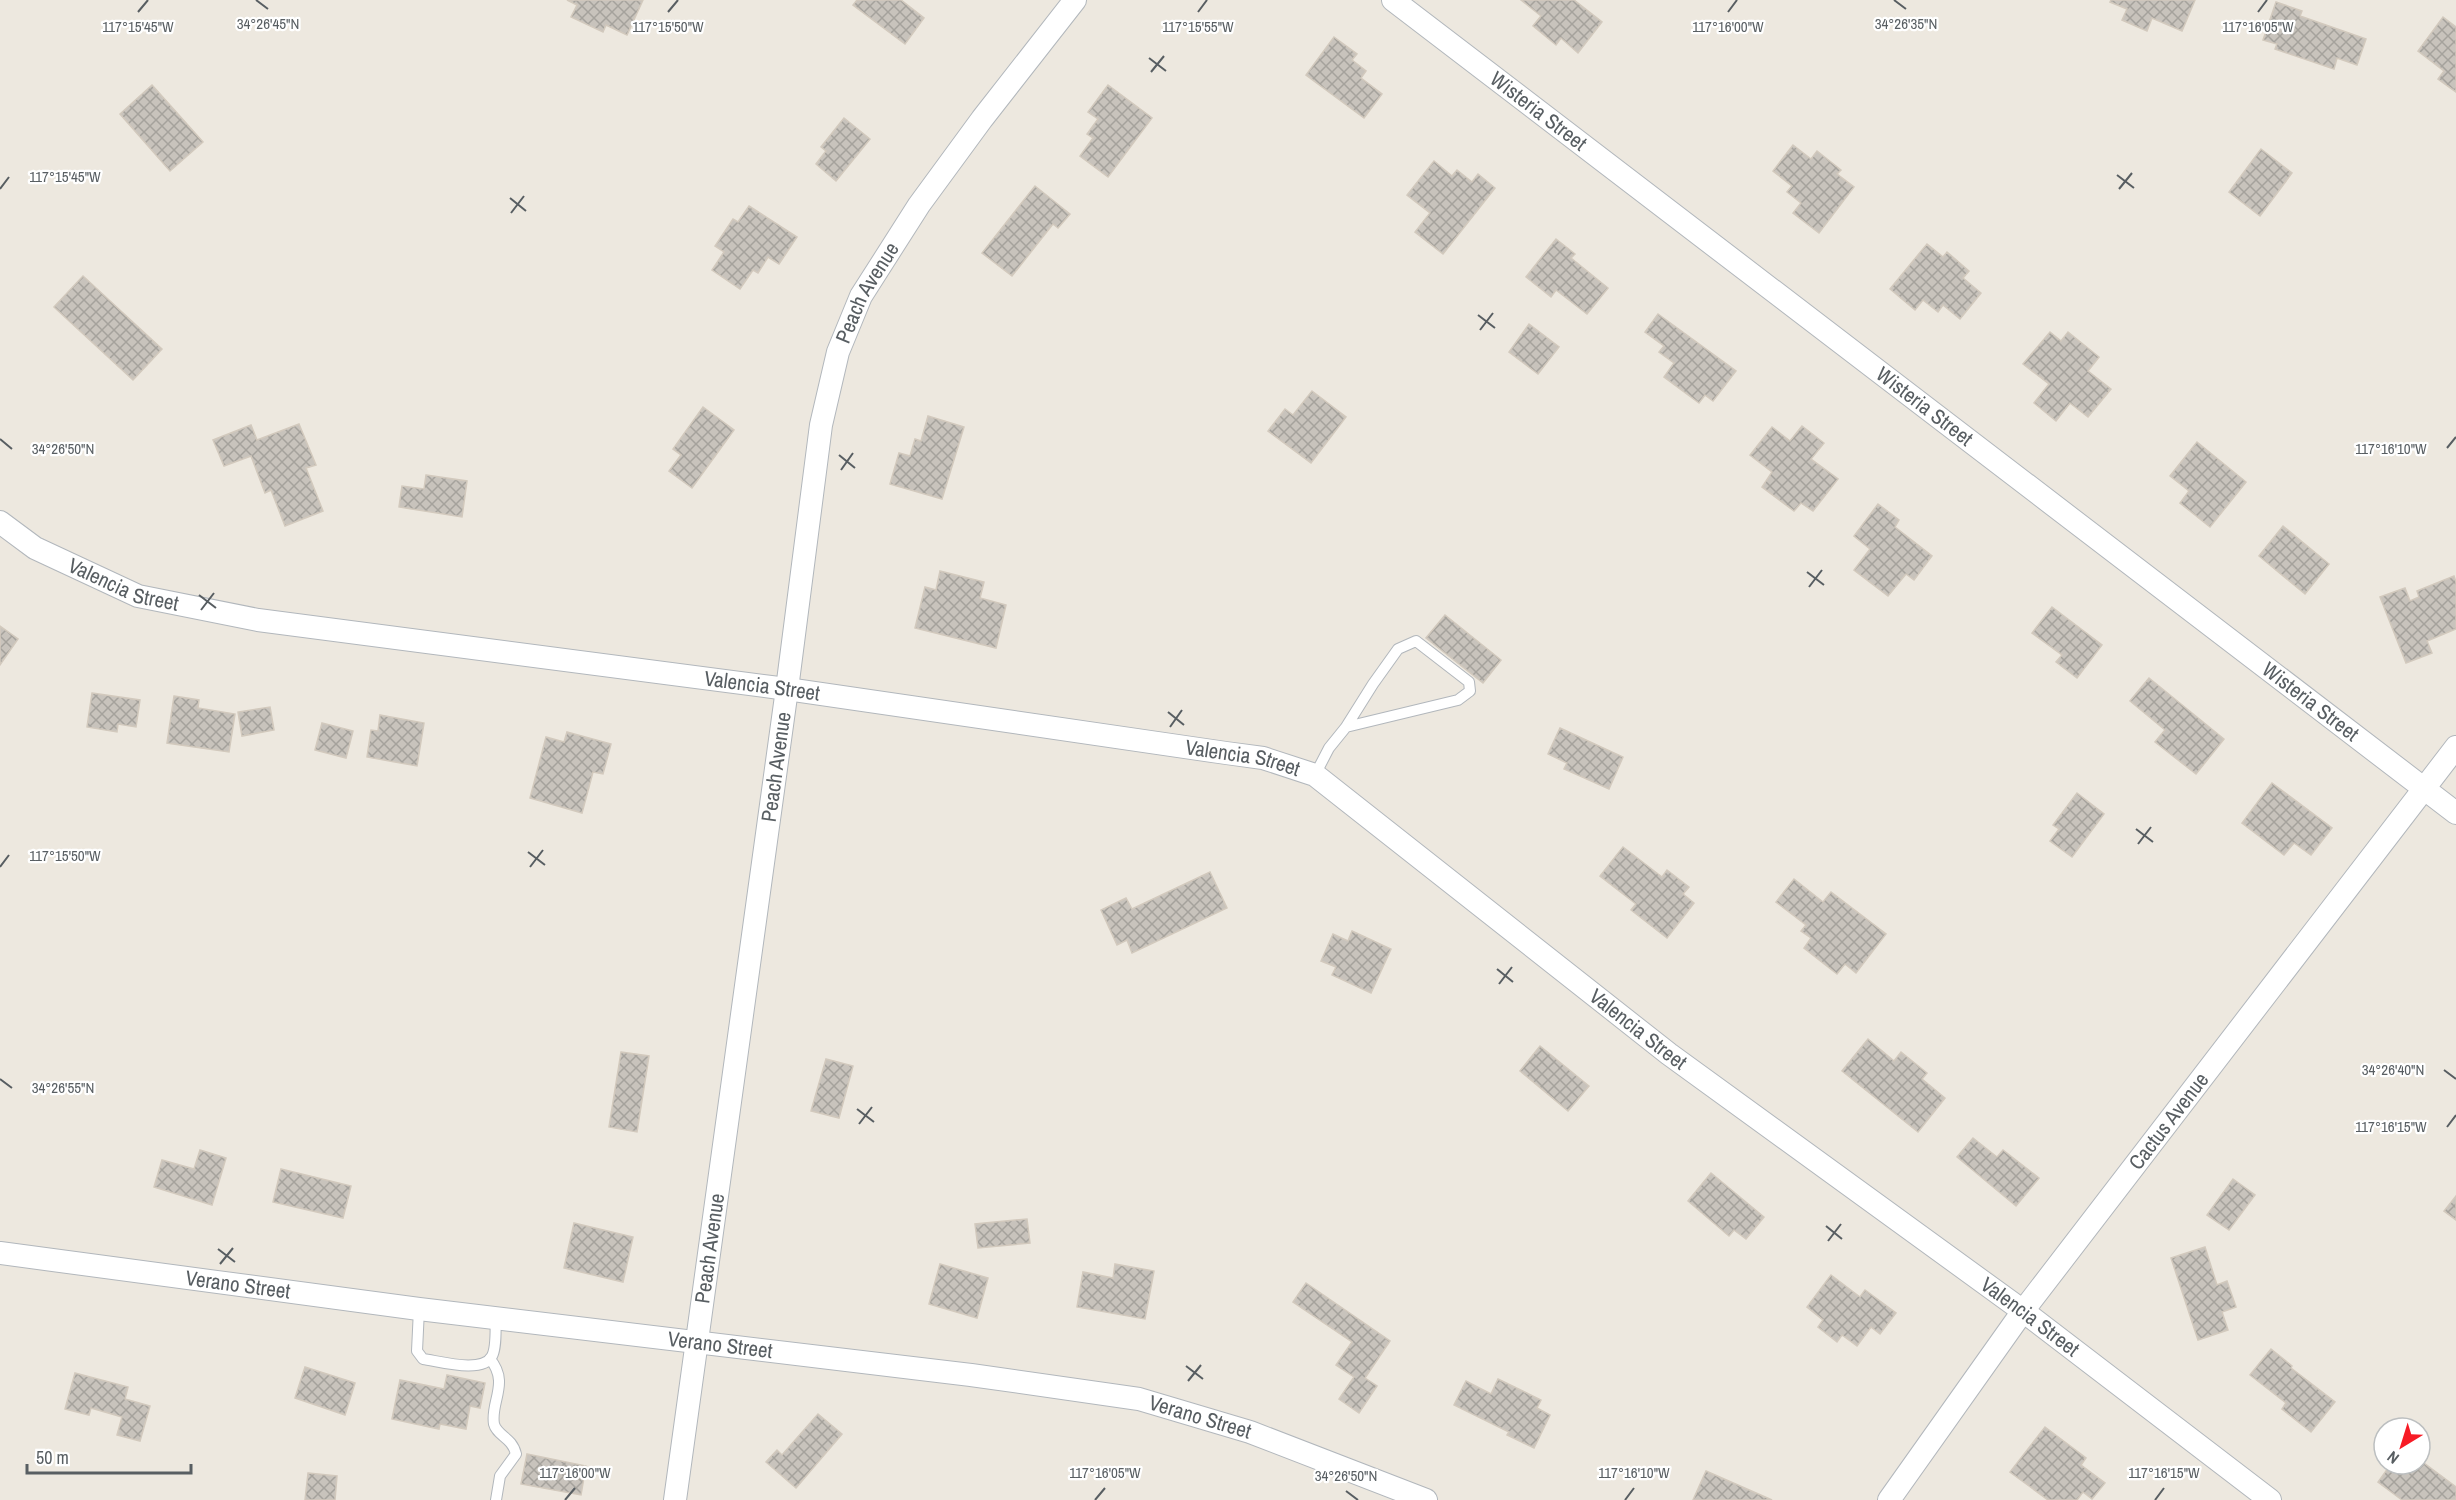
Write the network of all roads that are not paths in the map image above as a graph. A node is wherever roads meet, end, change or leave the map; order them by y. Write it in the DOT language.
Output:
graph roads {
  1 [pos="1075,0"];
  2 [pos="1393,0"];
  3 [pos="0,522"];
  4 [pos="787,689"];
  5 [pos="1346,728"];
  6 [pos="2456,747"];
  7 [pos="1315,775"];
  8 [pos="2424,788"];
  9 [pos="2456,813"];
  10 [pos="0,1253"];
  11 [pos="420,1309"];
  12 [pos="2024,1311"];
  13 [pos="496,1317"];
  14 [pos="698,1341"];
  15 [pos="490,1359"];
  16 [pos="496,1500"];
  17 [pos="675,1500"];
  18 [pos="1426,1500"];
  19 [pos="1889,1500"];
  20 [pos="2270,1500"];
  1 -- 4 [label="street, Peach Avenue"];
  2 -- 8 [label="street, Wisteria Street"];
  3 -- 4 [label="street, Valencia Street"];
  4 -- 7 [label="street, Valencia Street"];
  4 -- 14 [label="street, Peach Avenue"];
  5 -- 5 [label="lane"];
  5 -- 7 [label="lane"];
  6 -- 8 [label="street, Cactus Avenue"];
  7 -- 12 [label="street, Valencia Street"];
  8 -- 9 [label="street, Wisteria Street"];
  8 -- 12 [label="street, Cactus Avenue"];
  10 -- 11 [label="street, Verano Street"];
  11 -- 13 [label="street, Verano Street"];
  11 -- 15 [label="lane"];
  12 -- 19 [label="street, Cactus Avenue"];
  12 -- 20 [label="street, Valencia Street"];
  13 -- 14 [label="street, Verano Street"];
  13 -- 15 [label="lane"];
  14 -- 17 [label="street, Peach Avenue"];
  14 -- 18 [label="street, Verano Street"];
  15 -- 16 [label="lane"];
}
